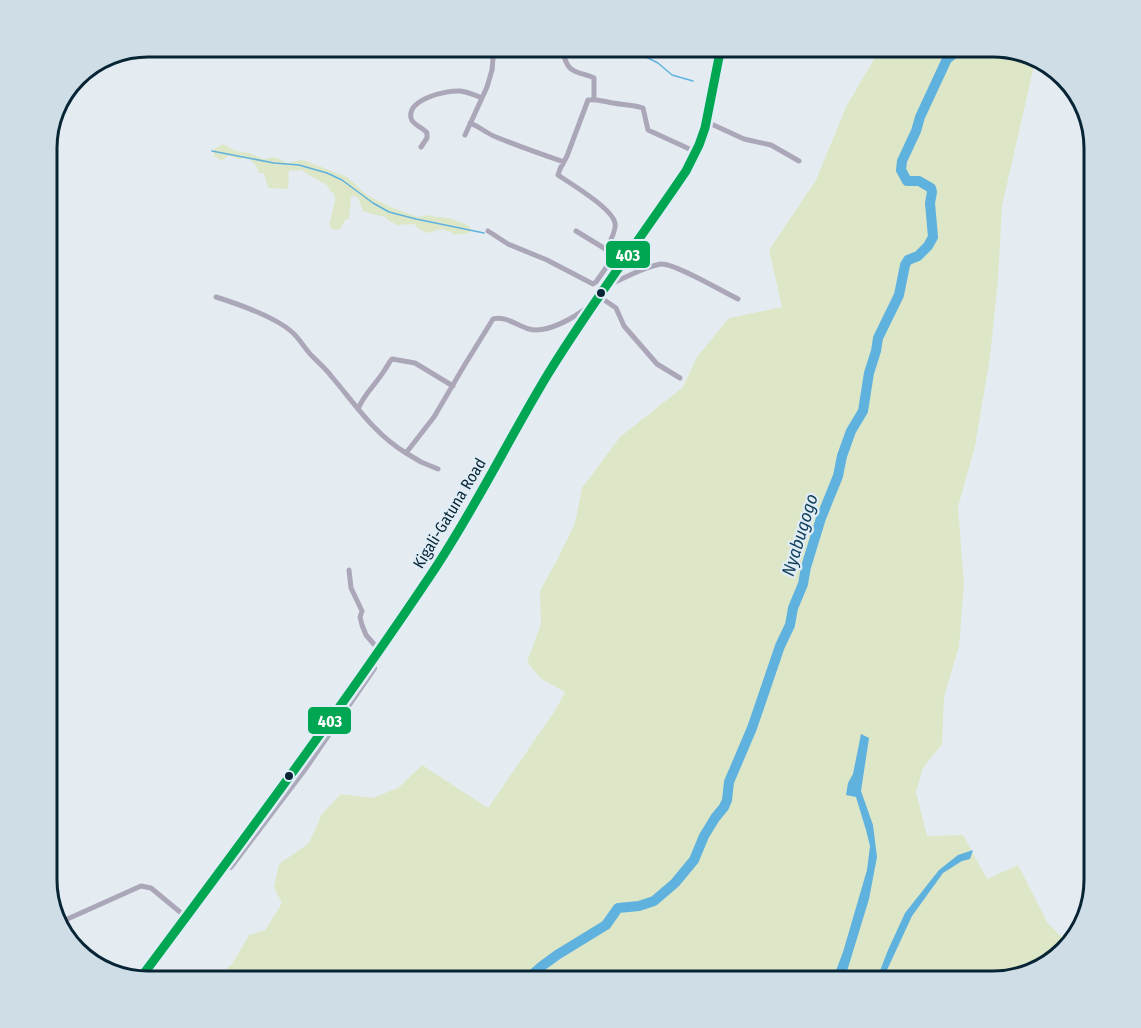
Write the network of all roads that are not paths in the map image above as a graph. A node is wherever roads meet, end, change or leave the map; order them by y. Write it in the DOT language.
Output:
graph roads {
  1 [pos="493,57"];
  2 [pos="564,57"];
  3 [pos="719,57"];
  4 [pos="482,98"];
  5 [pos="594,99"];
  6 [pos="707,122"];
  7 [pos="470,123"];
  8 [pos="465,135"];
  9 [pos="421,147"];
  10 [pos="696,152"];
  11 [pos="799,161"];
  12 [pos="564,162"];
  13 [pos="488,231"];
  14 [pos="576,231"];
  15 [pos="633,249"];
  16 [pos="606,250"];
  17 [pos="617,252"];
  18 [pos="607,286"];
  19 [pos="216,297"];
  20 [pos="600,297"];
  21 [pos="738,299"];
  22 [pos="680,378"];
  23 [pos="453,386"];
  24 [pos="358,409"];
  25 [pos="406,453"];
  26 [pos="438,469"];
  27 [pos="349,570"];
  28 [pos="422,588"];
  29 [pos="379,650"];
  30 [pos="186,917"];
  31 [pos="66,919"];
  32 [pos="146,971"];
  33 [pos="152,971"];
  1 -- 4 [label="street"];
  2 -- 5 [label="street"];
  3 -- 6 [label="highway, Kigali-Gatuna Road"];
  4 -- 7 [label="street"];
  4 -- 9 [label="street"];
  5 -- 10 [label="street"];
  5 -- 12 [label="street"];
  6 -- 10 [label="highway, Kigali-Gatuna Road"];
  6 -- 11 [label="street"];
  7 -- 8 [label="street"];
  7 -- 12 [label="street"];
  10 -- 15 [label="highway, Kigali-Gatuna Road"];
  12 -- 16 [label="street"];
  13 -- 17 [label="street"];
  14 -- 16 [label="street"];
  15 -- 17 [label="street"];
  15 -- 18 [label="highway, Kigali-Gatuna Road"];
  16 -- 17 [label="street"];
  18 -- 20 [label="highway, Kigali-Gatuna Road"];
  18 -- 21 [label="street"];
  19 -- 24 [label="street"];
  20 -- 22 [label="street"];
  20 -- 23 [label="street"];
  20 -- 28 [label="highway, Kigali-Gatuna Road"];
  23 -- 24 [label="street"];
  23 -- 25 [label="street"];
  24 -- 25 [label="street"];
  25 -- 26 [label="street"];
  27 -- 29 [label="street"];
  28 -- 29 [label="highway, Kigali-Gatuna Road"];
  28 -- 33 [label="highway, Kigali-Gatuna Road"];
  29 -- 30 [label="highway, Kigali-Gatuna Road"];
  30 -- 31 [label="street"];
  30 -- 32 [label="highway, Kigali-Gatuna Road"];
}
